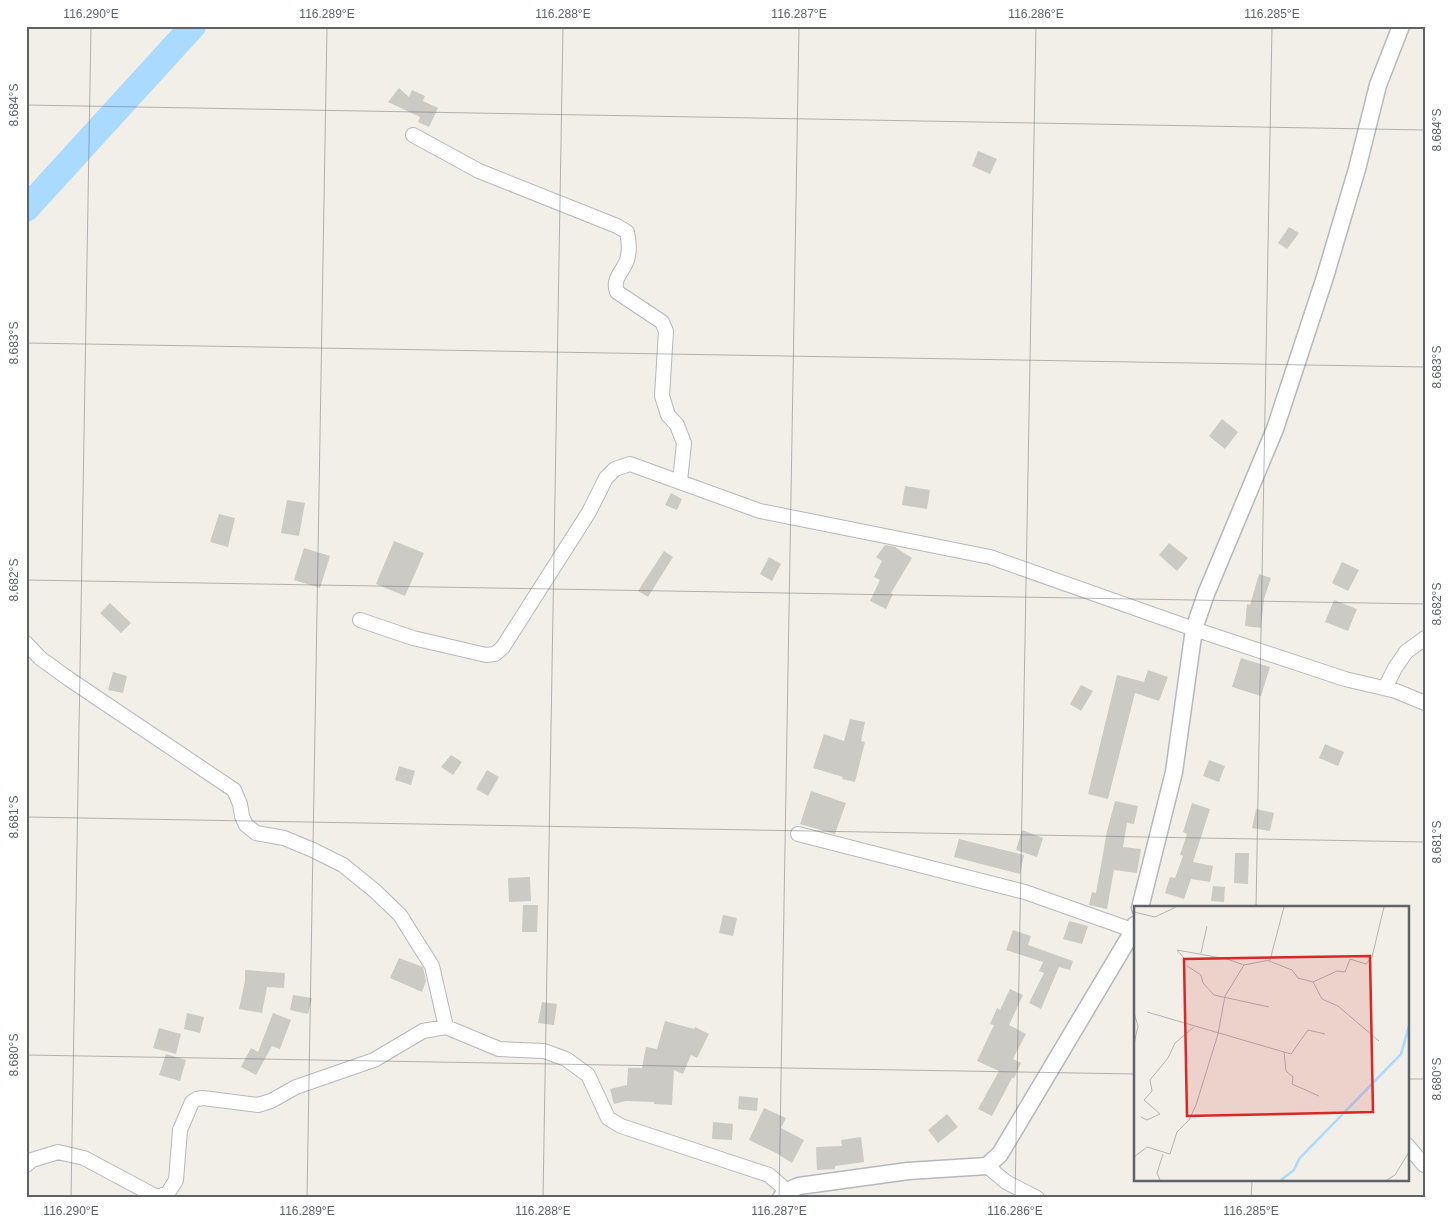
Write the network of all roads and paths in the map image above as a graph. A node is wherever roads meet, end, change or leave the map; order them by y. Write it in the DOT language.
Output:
graph roads {
  1 [pos="1401,26"];
  2 [pos="413,135"];
  3 [pos="680,481"];
  4 [pos="360,620"];
  5 [pos="1194,629"];
  6 [pos="1425,638"];
  7 [pos="26,643"];
  8 [pos="1385,688"];
  9 [pos="1425,703"];
  10 [pos="798,834"];
  11 [pos="1140,906"];
  12 [pos="1134,929"];
  13 [pos="446,1027"];
  14 [pos="1408,1146"];
  15 [pos="26,1165"];
  16 [pos="1424,1165"];
  17 [pos="987,1166"];
  18 [pos="784,1195"];
  19 [pos="1037,1198"];
  1 -- 5 [label="street"];
  2 -- 3 [label="street"];
  3 -- 4 [label="street"];
  3 -- 5 [label="street"];
  5 -- 8 [label="street"];
  5 -- 11 [label="street"];
  6 -- 8 [label="street"];
  7 -- 13 [label="street"];
  8 -- 9 [label="street"];
  10 -- 12 [label="street"];
  12 -- 17 [label="street"];
  13 -- 15 [label="street"];
  13 -- 18 [label="street"];
  14 -- 16 [label="street"];
  17 -- 18 [label="street"];
  17 -- 19 [label="street"];
}
